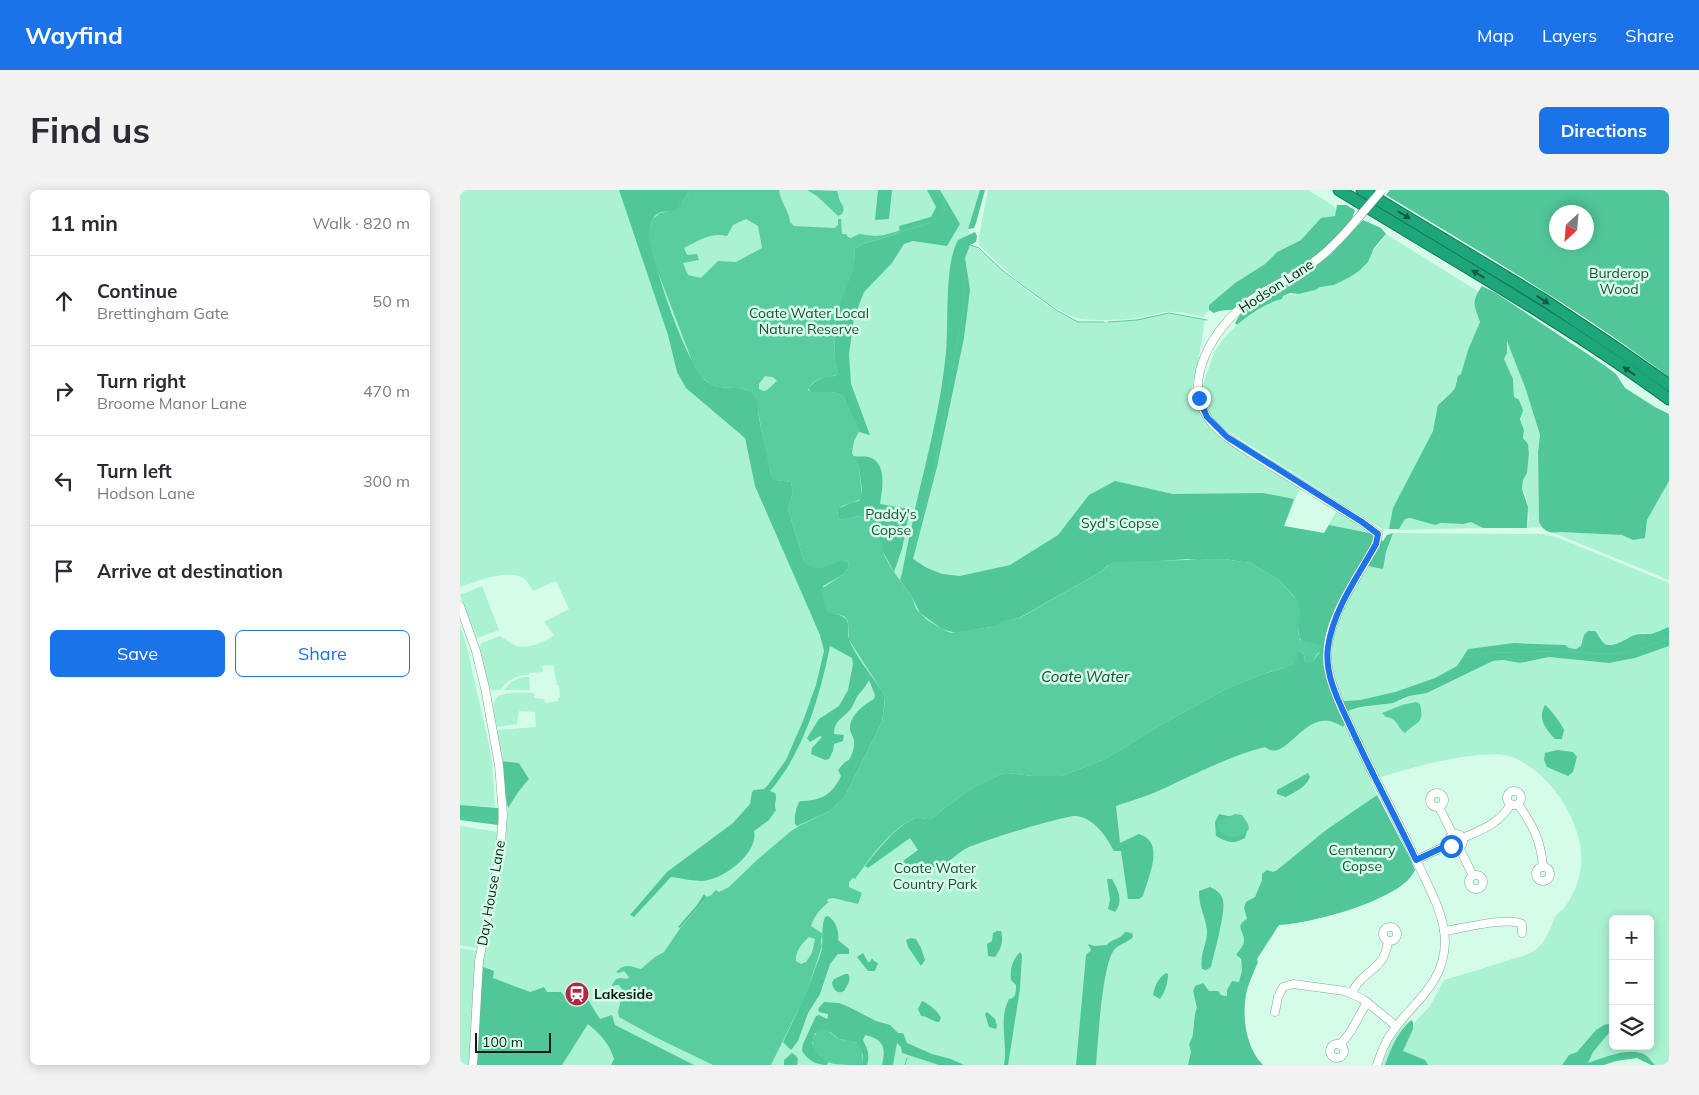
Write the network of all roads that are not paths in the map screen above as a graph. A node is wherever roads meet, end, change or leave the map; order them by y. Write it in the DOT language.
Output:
graph roads {
  1 [pos="1339,190"];
  2 [pos="1362,190"];
  3 [pos="1382,190"];
  4 [pos="1669,385"];
  5 [pos="1669,399"];
  6 [pos="460,606"];
  7 [pos="1439,806"];
  8 [pos="1453,834"];
  9 [pos="1463,838"];
  10 [pos="1450,844"];
  11 [pos="1459,847"];
  12 [pos="1416,860"];
  13 [pos="1543,867"];
  14 [pos="1473,876"];
  15 [pos="1444,931"];
  16 [pos="1522,933"];
  17 [pos="1388,941"];
  18 [pos="1352,993"];
  19 [pos="1367,1002"];
  20 [pos="1278,1008"];
  21 [pos="1396,1026"];
  22 [pos="1340,1045"];
  23 [pos="473,1065"];
  24 [pos="1377,1065"];
  5 -- 1 [label="highway, one-way"];
  2 -- 4 [label="highway, one-way"];
  3 -- 12 [label="street, Hodson Lane, bridge"];
  6 -- 23 [label="street, Day House Lane"];
  7 -- 8 [label="street"];
  8 -- 9 [label="street"];
  8 -- 10 [label="street"];
  9 -- 11 [label="street"];
  9 -- 13 [label="street"];
  10 -- 11 [label="street"];
  10 -- 12 [label="street"];
  11 -- 14 [label="street"];
  12 -- 15 [label="street"];
  15 -- 16 [label="street"];
  15 -- 21 [label="street"];
  17 -- 18 [label="street"];
  18 -- 19 [label="street"];
  18 -- 20 [label="street"];
  19 -- 21 [label="street"];
  19 -- 22 [label="street"];
  21 -- 24 [label="street"];
}
